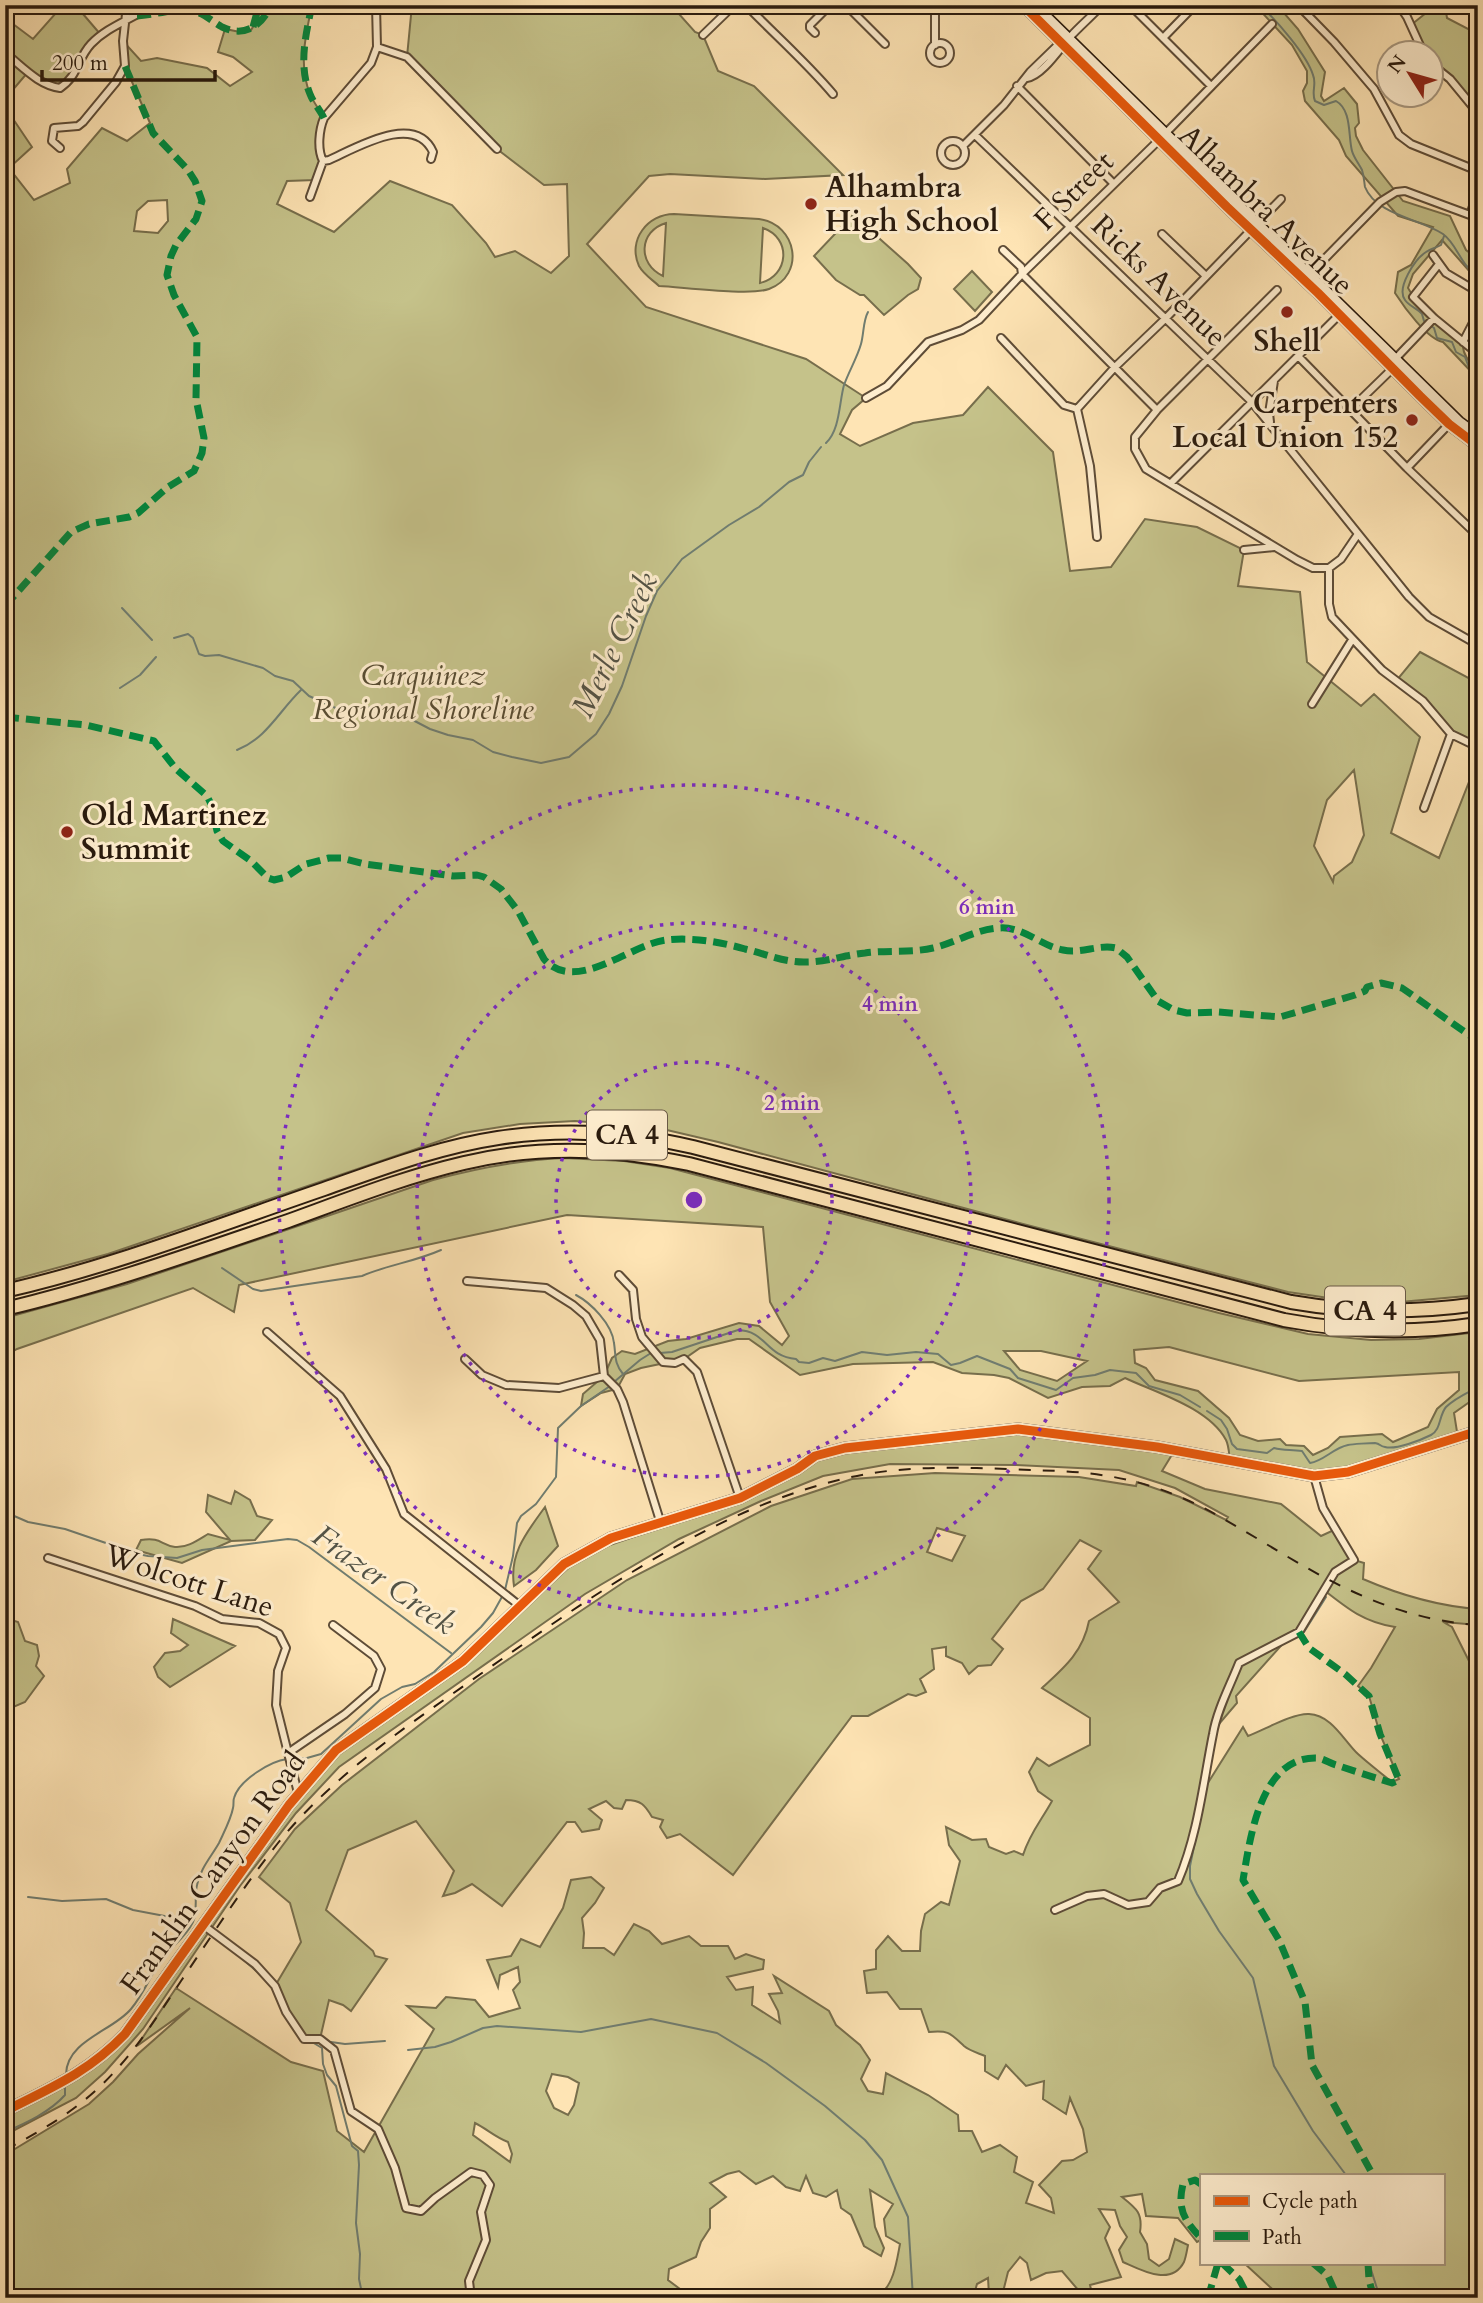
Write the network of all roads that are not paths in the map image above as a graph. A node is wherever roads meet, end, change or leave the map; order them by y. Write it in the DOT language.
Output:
graph roads {
  1 [pos="127,5"];
  2 [pos="152,5"];
  3 [pos="376,5"];
  4 [pos="734,5"];
  5 [pos="746,5"];
  6 [pos="830,5"];
  7 [pos="846,5"];
  8 [pos="935,5"];
  9 [pos="1023,5"];
  10 [pos="1034,5"];
  11 [pos="1102,5"];
  12 [pos="1130,5"];
  13 [pos="1195,5"];
  14 [pos="1298,5"];
  15 [pos="1399,5"];
  16 [pos="126,19"];
  17 [pos="1272,24"];
  18 [pos="116,26"];
  19 [pos="124,31"];
  20 [pos="815,33"];
  21 [pos="703,35"];
  22 [pos="1163,38"];
  23 [pos="1417,38"];
  24 [pos="1064,42"];
  25 [pos="885,44"];
  26 [pos="935,45"];
  27 [pos="377,47"];
  28 [pos="5,53"];
  29 [pos="1444,74"];
  30 [pos="1017,86"];
  31 [pos="1211,86"];
  32 [pos="833,94"];
  33 [pos="1478,113"];
  34 [pos="975,135"];
  35 [pos="1162,136"];
  36 [pos="963,146"];
  37 [pos="60,148"];
  38 [pos="497,149"];
  39 [pos="431,159"];
  40 [pos="323,161"];
  41 [pos="1478,171"];
  42 [pos="1113,183"];
  43 [pos="1478,192"];
  44 [pos="310,197"];
  45 [pos="1281,199"];
  46 [pos="1470,215"];
  47 [pos="1478,218"];
  48 [pos="1254,227"];
  49 [pos="1070,228"];
  50 [pos="1162,234"];
  51 [pos="1003,250"];
  52 [pos="1433,255"];
  53 [pos="1439,264"];
  54 [pos="1022,274"];
  55 [pos="1206,276"];
  56 [pos="1307,277"];
  57 [pos="1276,290"];
  58 [pos="1478,292"];
  59 [pos="1342,312"];
  60 [pos="1478,313"];
  61 [pos="1165,319"];
  62 [pos="1433,320"];
  63 [pos="1001,338"];
  64 [pos="1463,342"];
  65 [pos="1478,354"];
  66 [pos="1298,356"];
  67 [pos="1208,358"];
  68 [pos="1394,363"];
  69 [pos="1115,366"];
  70 [pos="1274,380"];
  71 [pos="866,398"];
  72 [pos="1252,402"];
  73 [pos="1077,409"];
  74 [pos="1351,409"];
  75 [pos="1157,410"];
  76 [pos="1452,421"];
  77 [pos="1270,424"];
  78 [pos="1478,436"];
  79 [pos="1478,446"];
  80 [pos="1407,468"];
  81 [pos="1171,483"];
  82 [pos="1358,534"];
  83 [pos="1097,537"];
  84 [pos="1478,546"];
  85 [pos="1276,547"];
  86 [pos="1244,550"];
  87 [pos="1329,568"];
  88 [pos="1352,640"];
  89 [pos="1478,645"];
  90 [pos="1312,704"];
  91 [pos="1451,734"];
  92 [pos="1478,747"];
  93 [pos="1424,808"];
  94 [pos="619,1275"];
  95 [pos="467,1282"];
  96 [pos="5,1291"];
  97 [pos="1478,1304"];
  98 [pos="5,1309"];
  99 [pos="1478,1324"];
  100 [pos="267,1332"];
  101 [pos="465,1359"];
  102 [pos="604,1376"];
  103 [pos="1478,1431"];
  104 [pos="1314,1476"];
  105 [pos="740,1498"];
  106 [pos="661,1524"];
  107 [pos="48,1558"];
  108 [pos="520,1606"];
  109 [pos="333,1625"];
  110 [pos="288,1752"];
  111 [pos="298,1793"];
  112 [pos="1055,1910"];
  113 [pos="203,1925"];
  114 [pos="5,2111"];
  115 [pos="471,2298"];
  1 -- 16 [label="street"];
  2 -- 16 [label="street"];
  3 -- 27 [label="street"];
  4 -- 21 [label="street"];
  5 -- 32 [label="street"];
  6 -- 20 [label="street"];
  7 -- 25 [label="street"];
  8 -- 26 [label="street"];
  9 -- 24 [label="street, Alhambra Avenue"];
  10 -- 24 [label="street, Alhambra Avenue"];
  11 -- 24 [label="street"];
  12 -- 22 [label="street"];
  13 -- 22 [label="street"];
  14 -- 41 [label="street"];
  15 -- 23 [label="street"];
  16 -- 18 [label="street"];
  16 -- 19 [label="street"];
  17 -- 31 [label="street, F Street"];
  18 -- 19 [label="street"];
  18 -- 28 [label="street"];
  19 -- 37 [label="street"];
  22 -- 31 [label="street"];
  24 -- 30 [label="street"];
  24 -- 35 [label="street, Alhambra Avenue"];
  27 -- 38 [label="street"];
  27 -- 40 [label="street"];
  29 -- 33 [label="street"];
  30 -- 34 [label="street"];
  30 -- 42 [label="street"];
  31 -- 35 [label="street, F Street"];
  34 -- 36 [label="street"];
  34 -- 49 [label="street, Ricks Avenue"];
  35 -- 42 [label="street, F Street"];
  35 -- 48 [label="street, Alhambra Avenue"];
  39 -- 40 [label="street"];
  40 -- 44 [label="street"];
  42 -- 49 [label="street, F Street"];
  43 -- 46 [label="street"];
  45 -- 48 [label="street"];
  46 -- 47 [label="street"];
  46 -- 56 [label="street"];
  48 -- 55 [label="street"];
  48 -- 56 [label="street, Alhambra Avenue"];
  49 -- 54 [label="street, F Street"];
  49 -- 61 [label="street, Ricks Avenue"];
  50 -- 55 [label="street"];
  51 -- 54 [label="street"];
  52 -- 53 [label="street"];
  53 -- 58 [label="street"];
  53 -- 62 [label="street"];
  54 -- 69 [label="street"];
  54 -- 71 [label="street, F Street"];
  55 -- 61 [label="street"];
  56 -- 59 [label="street, Alhambra Avenue"];
  57 -- 67 [label="street"];
  59 -- 66 [label="street"];
  59 -- 68 [label="street, Alhambra Avenue"];
  60 -- 64 [label="street"];
  61 -- 67 [label="street, Ricks Avenue"];
  61 -- 69 [label="street"];
  62 -- 64 [label="street"];
  62 -- 68 [label="street"];
  63 -- 73 [label="street"];
  64 -- 65 [label="street"];
  66 -- 70 [label="street"];
  66 -- 74 [label="street"];
  67 -- 72 [label="street, Ricks Avenue"];
  67 -- 75 [label="street"];
  68 -- 74 [label="street"];
  68 -- 76 [label="street, Alhambra Avenue"];
  69 -- 73 [label="street"];
  69 -- 75 [label="street"];
  70 -- 72 [label="street"];
  70 -- 77 [label="street"];
  72 -- 77 [label="street, Ricks Avenue"];
  72 -- 81 [label="street"];
  73 -- 83 [label="street"];
  74 -- 80 [label="street"];
  75 -- 81 [label="street"];
  76 -- 78 [label="street, Alhambra Avenue"];
  76 -- 79 [label="street, Alhambra Avenue"];
  76 -- 80 [label="street"];
  77 -- 82 [label="street, Ricks Avenue"];
  80 -- 84 [label="street"];
  81 -- 85 [label="street"];
  82 -- 87 [label="street"];
  82 -- 89 [label="street, Ricks Avenue"];
  85 -- 86 [label="street"];
  85 -- 87 [label="street"];
  87 -- 88 [label="street"];
  88 -- 90 [label="street"];
  88 -- 91 [label="street"];
  91 -- 92 [label="street"];
  91 -- 93 [label="street"];
  94 -- 105 [label="street"];
  95 -- 102 [label="street"];
  96 -- 97 [label="highway, CA 4"];
  98 -- 99 [label="highway, CA 4"];
  100 -- 108 [label="street"];
  101 -- 102 [label="street"];
  102 -- 106 [label="street"];
  103 -- 104 [label="street, Franklin Canyon Road"];
  104 -- 105 [label="street, Franklin Canyon Road"];
  104 -- 112 [label="street"];
  105 -- 106 [label="street, Franklin Canyon Road"];
  106 -- 108 [label="street, Franklin Canyon Road"];
  107 -- 110 [label="street, Wolcott Lane"];
  108 -- 111 [label="street, Franklin Canyon Road"];
  109 -- 110 [label="street"];
  110 -- 111 [label="street, Wolcott Lane"];
  111 -- 113 [label="street, Franklin Canyon Road"];
  113 -- 114 [label="street, Franklin Canyon Road"];
  113 -- 115 [label="street"];
}
